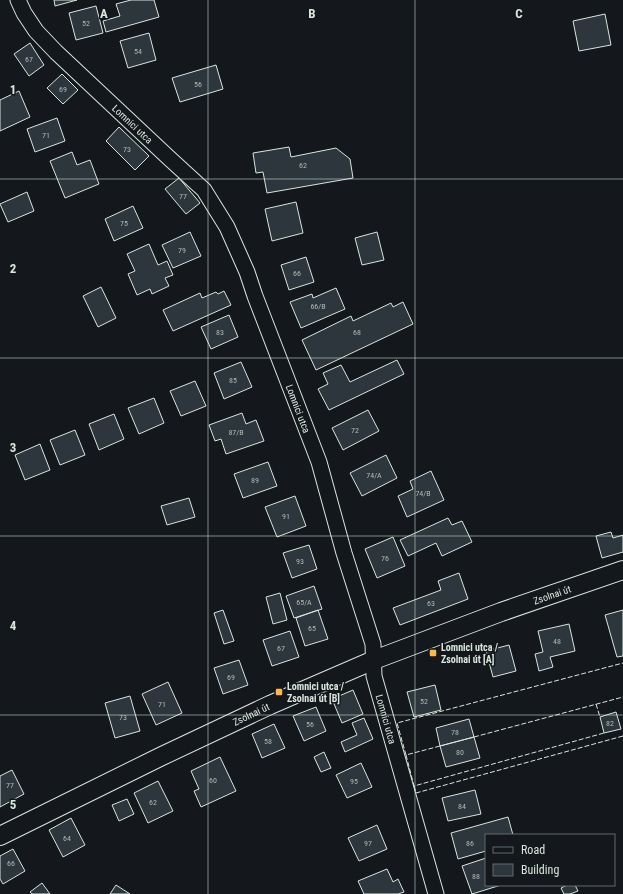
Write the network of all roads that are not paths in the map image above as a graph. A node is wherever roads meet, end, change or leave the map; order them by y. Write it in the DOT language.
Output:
graph roads {
  1 [pos="18,0"];
  2 [pos="623,570"];
  3 [pos="374,660"];
  4 [pos="0,836"];
  5 [pos="436,894"];
  1 -- 3 [label="street, Lomnici utca"];
  2 -- 3 [label="street, Zsolnai út"];
  3 -- 4 [label="street, Zsolnai út"];
  3 -- 5 [label="street, Lomnici utca"];
}
